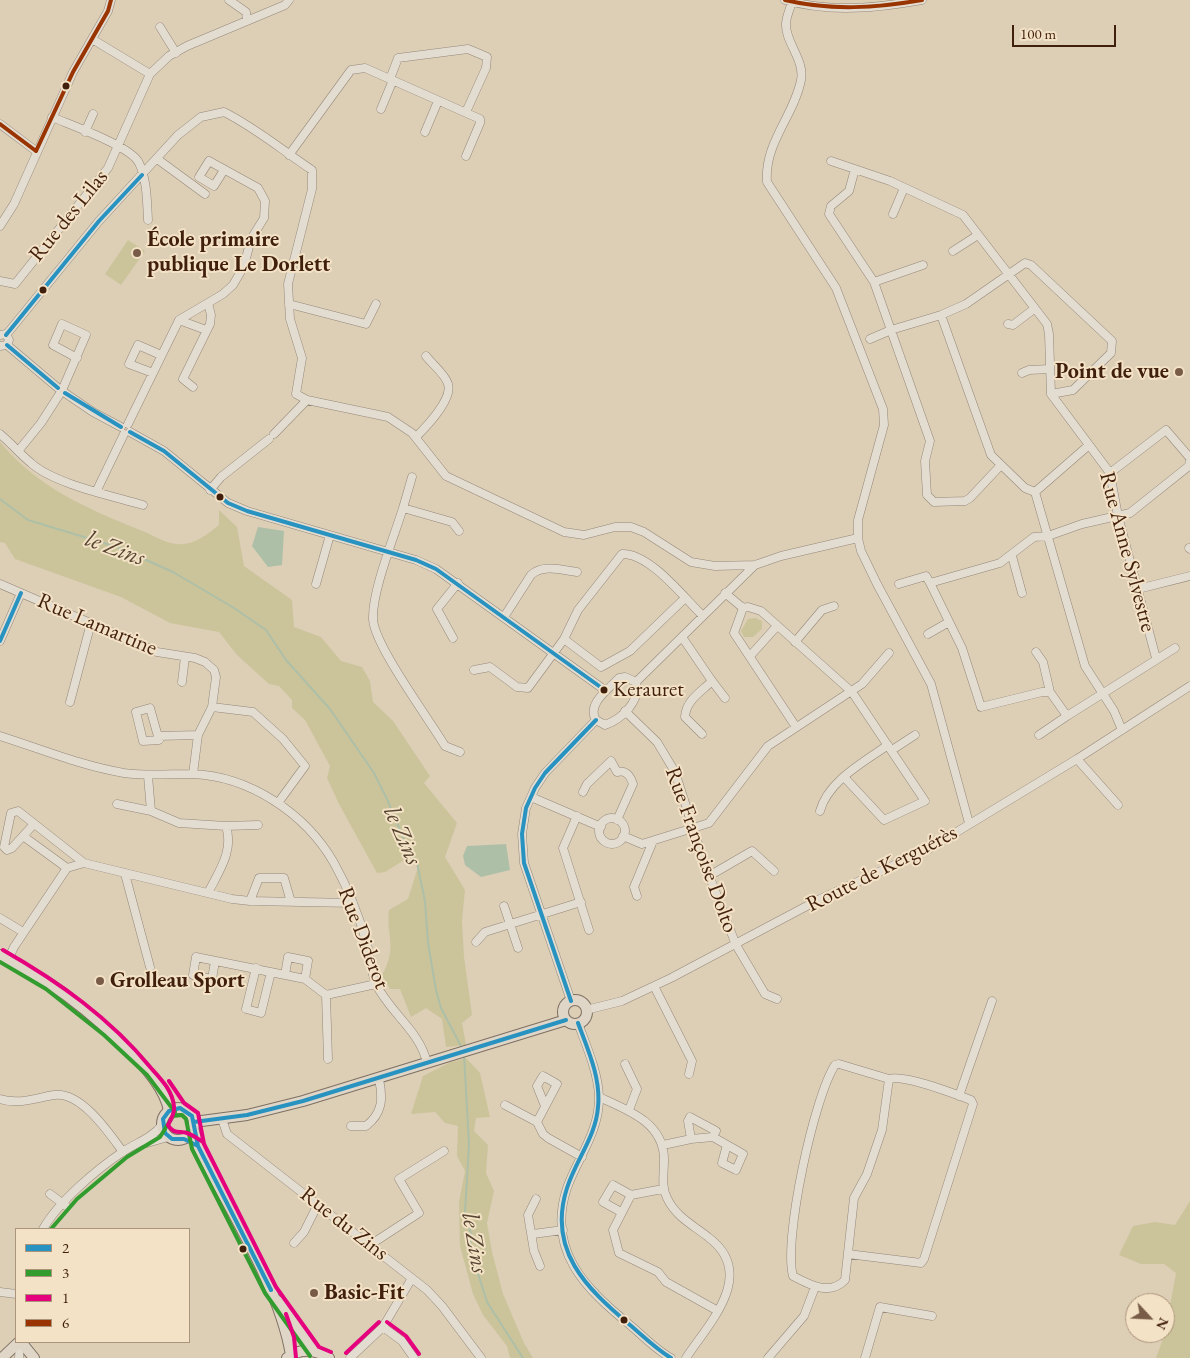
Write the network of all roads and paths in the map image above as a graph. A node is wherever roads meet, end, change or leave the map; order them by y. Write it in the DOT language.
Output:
graph roads {
  1 [pos="111,0"];
  2 [pos="229,0"];
  3 [pos="289,0"];
  4 [pos="922,0"];
  5 [pos="789,1"];
  6 [pos="247,21"];
  7 [pos="160,27"];
  8 [pos="92,39"];
  9 [pos="176,52"];
  10 [pos="150,74"];
  11 [pos="391,80"];
  12 [pos="438,101"];
  13 [pos="381,109"];
  14 [pos="466,112"];
  15 [pos="93,114"];
  16 [pos="52,117"];
  17 [pos="2,128"];
  18 [pos="85,132"];
  19 [pos="425,132"];
  20 [pos="118,146"];
  21 [pos="36,151"];
  22 [pos="289,155"];
  23 [pos="466,156"];
  24 [pos="160,161"];
  25 [pos="831,161"];
  26 [pos="855,169"];
  27 [pos="224,170"];
  28 [pos="142,174"];
  29 [pos="904,188"];
  30 [pos="205,194"];
  31 [pos="893,214"];
  32 [pos="148,220"];
  33 [pos="0,226"];
  34 [pos="978,235"];
  35 [pos="953,251"];
  36 [pos="923,265"];
  37 [pos="1008,276"];
  38 [pos="0,281"];
  39 [pos="874,282"];
  40 [pos="208,302"];
  41 [pos="289,304"];
  42 [pos="376,304"];
  43 [pos="1034,309"];
  44 [pos="941,315"];
  45 [pos="179,320"];
  46 [pos="1008,324"];
  47 [pos="206,330"];
  48 [pos="891,330"];
  49 [pos="3,335"];
  50 [pos="870,339"];
  51 [pos="3,346"];
  52 [pos="161,355"];
  53 [pos="426,356"];
  54 [pos="77,358"];
  55 [pos="1050,369"];
  56 [pos="1022,373"];
  57 [pos="153,374"];
  58 [pos="193,387"];
  59 [pos="61,391"];
  60 [pos="1051,394"];
  61 [pos="307,400"];
  62 [pos="126,429"];
  63 [pos="0,434"];
  64 [pos="416,437"];
  65 [pos="1089,445"];
  66 [pos="19,450"];
  67 [pos="1001,465"];
  68 [pos="1110,473"];
  69 [pos="412,477"];
  70 [pos="210,490"];
  71 [pos="96,492"];
  72 [pos="1035,492"];
  73 [pos="143,505"];
  74 [pos="403,508"];
  75 [pos="1118,516"];
  76 [pos="459,531"];
  77 [pos="330,535"];
  78 [pos="1048,536"];
  79 [pos="858,538"];
  80 [pos="390,552"];
  81 [pos="1012,556"];
  82 [pos="755,565"];
  83 [pos="577,572"];
  84 [pos="1190,576"];
  85 [pos="458,583"];
  86 [pos="930,583"];
  87 [pos="0,584"];
  88 [pos="316,584"];
  89 [pos="899,584"];
  90 [pos="1138,589"];
  91 [pos="21,593"];
  92 [pos="1022,593"];
  93 [pos="725,594"];
  94 [pos="685,598"];
  95 [pos="834,606"];
  96 [pos="743,608"];
  97 [pos="703,616"];
  98 [pos="504,617"];
  99 [pos="949,622"];
  100 [pos="91,623"];
  101 [pos="777,626"];
  102 [pos="928,634"];
  103 [pos="682,637"];
  104 [pos="453,638"];
  105 [pos="564,638"];
  106 [pos="0,641"];
  107 [pos="795,642"];
  108 [pos="1176,648"];
  109 [pos="1036,652"];
  110 [pos="553,653"];
  111 [pos="889,653"];
  112 [pos="750,656"];
  113 [pos="185,657"];
  114 [pos="1156,658"];
  115 [pos="474,670"];
  116 [pos="712,681"];
  117 [pos="182,682"];
  118 [pos="636,682"];
  119 [pos="1190,686"];
  120 [pos="606,691"];
  121 [pos="852,692"];
  122 [pos="1050,692"];
  123 [pos="1100,693"];
  124 [pos="725,698"];
  125 [pos="70,702"];
  126 [pos="212,707"];
  127 [pos="625,711"];
  128 [pos="1067,716"];
  129 [pos="596,720"];
  130 [pos="796,727"];
  131 [pos="1122,730"];
  132 [pos="702,734"];
  133 [pos="198,735"];
  134 [pos="915,735"];
  135 [pos="1039,735"];
  136 [pos="0,736"];
  137 [pos="158,736"];
  138 [pos="890,748"];
  139 [pos="460,752"];
  140 [pos="1077,759"];
  141 [pos="193,774"];
  142 [pos="148,776"];
  143 [pos="844,777"];
  144 [pos="583,792"];
  145 [pos="531,797"];
  146 [pos="278,803"];
  147 [pos="117,804"];
  148 [pos="1118,805"];
  149 [pos="151,811"];
  150 [pos="820,811"];
  151 [pos="577,816"];
  152 [pos="617,820"];
  153 [pos="969,823"];
  154 [pos="34,824"];
  155 [pos="258,825"];
  156 [pos="226,826"];
  157 [pos="601,827"];
  158 [pos="693,828"];
  159 [pos="23,836"];
  160 [pos="623,836"];
  161 [pos="653,842"];
  162 [pos="84,863"];
  163 [pos="67,868"];
  164 [pos="774,871"];
  165 [pos="125,874"];
  166 [pos="709,876"];
  167 [pos="208,893"];
  168 [pos="637,896"];
  169 [pos="250,901"];
  170 [pos="291,902"];
  171 [pos="581,902"];
  172 [pos="353,903"];
  173 [pos="504,906"];
  174 [pos="542,915"];
  175 [pos="0,918"];
  176 [pos="510,925"];
  177 [pos="590,930"];
  178 [pos="23,932"];
  179 [pos="476,942"];
  180 [pos="736,945"];
  181 [pos="518,948"];
  182 [pos="4,958"];
  183 [pos="216,961"];
  184 [pos="150,967"];
  185 [pos="256,968"];
  186 [pos="271,972"];
  187 [pos="285,975"];
  188 [pos="305,979"];
  189 [pos="376,984"];
  190 [pos="654,986"];
  191 [pos="326,995"];
  192 [pos="777,999"];
  193 [pos="571,1001"];
  194 [pos="992,1001"];
  195 [pos="586,1010"];
  196 [pos="566,1020"];
  197 [pos="578,1023"];
  198 [pos="328,1059"];
  199 [pos="427,1063"];
  200 [pos="624,1064"];
  201 [pos="689,1074"];
  202 [pos="379,1079"];
  203 [pos="889,1079"];
  204 [pos="599,1096"];
  205 [pos="959,1096"];
  206 [pos="0,1100"];
  207 [pos="505,1105"];
  208 [pos="545,1106"];
  209 [pos="174,1110"];
  210 [pos="628,1110"];
  211 [pos="222,1119"];
  212 [pos="537,1122"];
  213 [pos="162,1124"];
  214 [pos="194,1125"];
  215 [pos="351,1126"];
  216 [pos="168,1137"];
  217 [pos="713,1137"];
  218 [pos="184,1139"];
  219 [pos="691,1139"];
  220 [pos="663,1145"];
  221 [pos="727,1145"];
  222 [pos="198,1146"];
  223 [pos="444,1151"];
  224 [pos="123,1152"];
  225 [pos="582,1157"];
  226 [pos="663,1189"];
  227 [pos="50,1194"];
  228 [pos="631,1195"];
  229 [pos="536,1199"];
  230 [pos="65,1204"];
  231 [pos="318,1204"];
  232 [pos="621,1212"];
  233 [pos="45,1228"];
  234 [pos="50,1228"];
  235 [pos="563,1230"];
  236 [pos="533,1234"];
  237 [pos="294,1242"];
  238 [pos="370,1245"];
  239 [pos="848,1254"];
  240 [pos="540,1266"];
  241 [pos="412,1278"];
  242 [pos="815,1287"];
  243 [pos="271,1290"];
  244 [pos="0,1292"];
  245 [pos="15,1294"];
  246 [pos="718,1311"];
  247 [pos="932,1316"];
  248 [pos="384,1321"];
  249 [pos="19,1343"];
  250 [pos="20,1343"];
  251 [pos="21,1343"];
  252 [pos="315,1352"];
  253 [pos="289,1356"];
  254 [pos="2,1358"];
  255 [pos="19,1358"];
  256 [pos="34,1358"];
  257 [pos="329,1358"];
  258 [pos="350,1358"];
  259 [pos="414,1358"];
  260 [pos="481,1358"];
  261 [pos="671,1358"];
  262 [pos="686,1358"];
  263 [pos="768,1358"];
  264 [pos="865,1358"];
  1 -- 8 [label="street"];
  2 -- 6 [label="street"];
  3 -- 6 [label="street"];
  4 -- 5 [label="street"];
  5 -- 79 [label="street"];
  6 -- 9 [label="street"];
  7 -- 9 [label="street"];
  8 -- 10 [label="street"];
  8 -- 16 [label="street"];
  9 -- 10 [label="street"];
  10 -- 20 [label="street, Rue des Lilas"];
  11 -- 12 [label="street"];
  11 -- 13 [label="street"];
  11 -- 14 [label="street"];
  11 -- 22 [label="street"];
  12 -- 14 [label="street"];
  12 -- 19 [label="street"];
  14 -- 23 [label="street"];
  15 -- 18 [label="street"];
  16 -- 18 [label="street"];
  16 -- 21 [label="street"];
  17 -- 21 [label="street"];
  18 -- 20 [label="street"];
  20 -- 28 [label="street"];
  20 -- 38 [label="street, Rue des Lilas"];
  21 -- 33 [label="street"];
  22 -- 28 [label="street"];
  22 -- 41 [label="street"];
  24 -- 30 [label="street"];
  25 -- 26 [label="street"];
  26 -- 29 [label="street"];
  26 -- 39 [label="street"];
  27 -- 40 [label="street"];
  28 -- 32 [label="street"];
  28 -- 49 [label="street"];
  29 -- 31 [label="street"];
  29 -- 34 [label="street"];
  34 -- 35 [label="street"];
  34 -- 37 [label="street"];
  36 -- 39 [label="street"];
  37 -- 43 [label="street"];
  37 -- 44 [label="street"];
  37 -- 60 [label="street"];
  39 -- 48 [label="street"];
  40 -- 45 [label="street"];
  40 -- 47 [label="street"];
  41 -- 42 [label="street"];
  41 -- 61 [label="street"];
  43 -- 46 [label="street"];
  43 -- 55 [label="street"];
  44 -- 48 [label="street"];
  44 -- 67 [label="street"];
  45 -- 47 [label="street"];
  45 -- 52 [label="street"];
  47 -- 58 [label="street"];
  48 -- 50 [label="street"];
  48 -- 67 [label="street"];
  49 -- 51 [label="street"];
  51 -- 59 [label="street"];
  52 -- 57 [label="street"];
  52 -- 57 [label="street"];
  53 -- 64 [label="street"];
  54 -- 54 [label="street"];
  54 -- 59 [label="street"];
  55 -- 56 [label="street"];
  55 -- 60 [label="street"];
  57 -- 62 [label="street"];
  59 -- 62 [label="street"];
  59 -- 66 [label="street"];
  60 -- 65 [label="street, Rue Anne Sylvestre"];
  61 -- 64 [label="street"];
  61 -- 70 [label="street"];
  62 -- 70 [label="street"];
  62 -- 71 [label="street"];
  63 -- 66 [label="street"];
  64 -- 82 [label="street"];
  65 -- 68 [label="street, Rue Anne Sylvestre"];
  65 -- 72 [label="street"];
  66 -- 71 [label="street"];
  67 -- 72 [label="street"];
  68 -- 75 [label="street, Rue Anne Sylvestre"];
  68 -- 75 [label="street"];
  69 -- 74 [label="street"];
  70 -- 77 [label="street"];
  71 -- 73 [label="street"];
  72 -- 78 [label="street"];
  74 -- 76 [label="street"];
  74 -- 80 [label="street"];
  75 -- 78 [label="street"];
  75 -- 90 [label="street, Rue Anne Sylvestre"];
  77 -- 80 [label="street"];
  77 -- 88 [label="street"];
  78 -- 81 [label="street"];
  78 -- 123 [label="street"];
  79 -- 82 [label="street"];
  79 -- 153 [label="street"];
  80 -- 85 [label="street"];
  80 -- 139 [label="street"];
  81 -- 86 [label="street"];
  81 -- 92 [label="street"];
  82 -- 93 [label="street"];
  83 -- 98 [label="street"];
  84 -- 90 [label="street"];
  85 -- 98 [label="street"];
  85 -- 104 [label="street"];
  86 -- 89 [label="street"];
  86 -- 99 [label="street"];
  87 -- 91 [label="street, Rue Lamartine"];
  90 -- 114 [label="street, Rue Anne Sylvestre"];
  91 -- 100 [label="street, Rue Lamartine"];
  91 -- 106 [label="street"];
  93 -- 96 [label="street"];
  93 -- 97 [label="street"];
  94 -- 97 [label="street"];
  94 -- 105 [label="street"];
  94 -- 105 [label="street"];
  95 -- 107 [label="street"];
  96 -- 101 [label="street"];
  96 -- 112 [label="street"];
  97 -- 103 [label="street"];
  98 -- 110 [label="street"];
  99 -- 102 [label="street"];
  99 -- 122 [label="street"];
  100 -- 113 [label="street, Rue Lamartine"];
  100 -- 125 [label="street"];
  101 -- 107 [label="street"];
  101 -- 112 [label="street"];
  103 -- 116 [label="street"];
  103 -- 118 [label="street"];
  105 -- 110 [label="street"];
  107 -- 121 [label="street"];
  108 -- 114 [label="street, Rue Anne Sylvestre"];
  109 -- 122 [label="street"];
  110 -- 115 [label="street"];
  110 -- 120 [label="street"];
  111 -- 121 [label="street"];
  112 -- 130 [label="street"];
  113 -- 117 [label="street"];
  113 -- 126 [label="street, Rue Lamartine"];
  114 -- 123 [label="street, Rue Anne Sylvestre"];
  116 -- 124 [label="street"];
  116 -- 132 [label="street"];
  118 -- 120 [label="street"];
  118 -- 127 [label="street"];
  119 -- 131 [label="street, Route de Kerguérès"];
  120 -- 129 [label="street"];
  121 -- 130 [label="street"];
  121 -- 138 [label="street"];
  122 -- 128 [label="street"];
  123 -- 128 [label="street, Rue Anne Sylvestre"];
  123 -- 131 [label="street"];
  126 -- 133 [label="street, Rue Lamartine"];
  126 -- 146 [label="street"];
  127 -- 129 [label="street"];
  127 -- 158 [label="street, Rue Françoise Dolto"];
  128 -- 135 [label="street, Rue Anne Sylvestre"];
  129 -- 145 [label="street"];
  130 -- 158 [label="street"];
  131 -- 140 [label="street, Route de Kerguérès"];
  133 -- 137 [label="street"];
  133 -- 141 [label="street, Rue Lamartine"];
  134 -- 138 [label="street"];
  136 -- 142 [label="street, Rue Diderot"];
  138 -- 143 [label="street"];
  138 -- 143 [label="street"];
  140 -- 148 [label="street"];
  140 -- 153 [label="street, Route de Kerguérès"];
  141 -- 142 [label="street, Rue Diderot"];
  141 -- 146 [label="street, Rue Diderot"];
  142 -- 149 [label="street"];
  143 -- 150 [label="street"];
  144 -- 152 [label="street"];
  145 -- 151 [label="street"];
  145 -- 174 [label="street"];
  146 -- 172 [label="street, Rue Diderot"];
  147 -- 149 [label="street"];
  149 -- 156 [label="street"];
  151 -- 157 [label="street"];
  151 -- 171 [label="street"];
  152 -- 157 [label="street"];
  152 -- 160 [label="street"];
  153 -- 180 [label="street, Route de Kerguérès"];
  154 -- 159 [label="street"];
  154 -- 159 [label="street"];
  154 -- 162 [label="street"];
  155 -- 156 [label="street"];
  156 -- 167 [label="street"];
  157 -- 160 [label="street"];
  158 -- 161 [label="street"];
  158 -- 166 [label="street, Rue Françoise Dolto"];
  159 -- 163 [label="street"];
  160 -- 161 [label="street"];
  161 -- 168 [label="street"];
  162 -- 163 [label="street"];
  162 -- 165 [label="street"];
  163 -- 178 [label="street"];
  164 -- 166 [label="street"];
  165 -- 167 [label="street"];
  165 -- 184 [label="street"];
  166 -- 180 [label="street, Rue Françoise Dolto"];
  167 -- 169 [label="street"];
  169 -- 170 [label="street"];
  169 -- 170 [label="street"];
  170 -- 172 [label="street"];
  171 -- 174 [label="street"];
  171 -- 177 [label="street"];
  172 -- 189 [label="street, Rue Diderot"];
  173 -- 176 [label="street"];
  174 -- 176 [label="street"];
  174 -- 193 [label="street"];
  175 -- 178 [label="street"];
  176 -- 179 [label="street"];
  176 -- 181 [label="street"];
  178 -- 182 [label="street"];
  180 -- 190 [label="street, Route de Kerguérès"];
  180 -- 192 [label="street, Rue Françoise Dolto"];
  182 -- 209 [label="main road"];
  183 -- 185 [label="street"];
  185 -- 186 [label="street"];
  185 -- 186 [label="street"];
  186 -- 187 [label="street"];
  187 -- 188 [label="street"];
  187 -- 188 [label="street"];
  188 -- 191 [label="street"];
  189 -- 191 [label="street"];
  189 -- 199 [label="street, Rue Diderot"];
  190 -- 195 [label="street, Route de Kerguérès"];
  190 -- 201 [label="street"];
  191 -- 198 [label="street"];
  193 -- 195 [label="main road"];
  193 -- 196 [label="main road"];
  194 -- 205 [label="street"];
  195 -- 197 [label="main road"];
  196 -- 197 [label="main road"];
  196 -- 199 [label="main road"];
  197 -- 204 [label="street"];
  199 -- 202 [label="main road"];
  200 -- 210 [label="street"];
  202 -- 211 [label="main road"];
  202 -- 215 [label="street"];
  203 -- 205 [label="street"];
  203 -- 239 [label="street"];
  203 -- 242 [label="street"];
  204 -- 210 [label="street"];
  204 -- 225 [label="street"];
  205 -- 239 [label="street"];
  206 -- 224 [label="street"];
  207 -- 212 [label="street"];
  208 -- 212 [label="street"];
  209 -- 213 [label="main road"];
  209 -- 214 [label="main road"];
  210 -- 220 [label="street"];
  211 -- 214 [label="main road"];
  211 -- 231 [label="street, Rue du Zins"];
  212 -- 225 [label="street"];
  213 -- 216 [label="main road"];
  213 -- 224 [label="street"];
  214 -- 218 [label="main road"];
  214 -- 222 [label="main road"];
  216 -- 218 [label="main road"];
  216 -- 230 [label="street"];
  217 -- 219 [label="street"];
  217 -- 219 [label="street"];
  217 -- 221 [label="street"];
  218 -- 222 [label="main road"];
  219 -- 220 [label="street"];
  220 -- 226 [label="street"];
  222 -- 243 [label="main road"];
  223 -- 238 [label="street"];
  224 -- 230 [label="street"];
  225 -- 235 [label="street"];
  226 -- 228 [label="street"];
  226 -- 246 [label="street"];
  227 -- 230 [label="street"];
  228 -- 232 [label="street"];
  228 -- 232 [label="street"];
  229 -- 236 [label="street"];
  230 -- 233 [label="street"];
  230 -- 234 [label="street"];
  231 -- 237 [label="street"];
  231 -- 238 [label="street, Rue du Zins"];
  232 -- 246 [label="street"];
  235 -- 236 [label="street"];
  235 -- 261 [label="street"];
  236 -- 240 [label="street"];
  238 -- 241 [label="street, Rue du Zins"];
  239 -- 242 [label="street"];
  241 -- 248 [label="street"];
  241 -- 260 [label="street, Rue du Zins"];
  242 -- 263 [label="street"];
  243 -- 252 [label="main road"];
  243 -- 253 [label="main road"];
  244 -- 245 [label="street"];
  246 -- 262 [label="street"];
  247 -- 264 [label="street"];
  248 -- 258 [label="street"];
  248 -- 259 [label="street"];
  249 -- 254 [label="main road"];
  250 -- 255 [label="street"];
  251 -- 256 [label="main road"];
  252 -- 253 [label="main road"];
  252 -- 257 [label="main road"];
}
